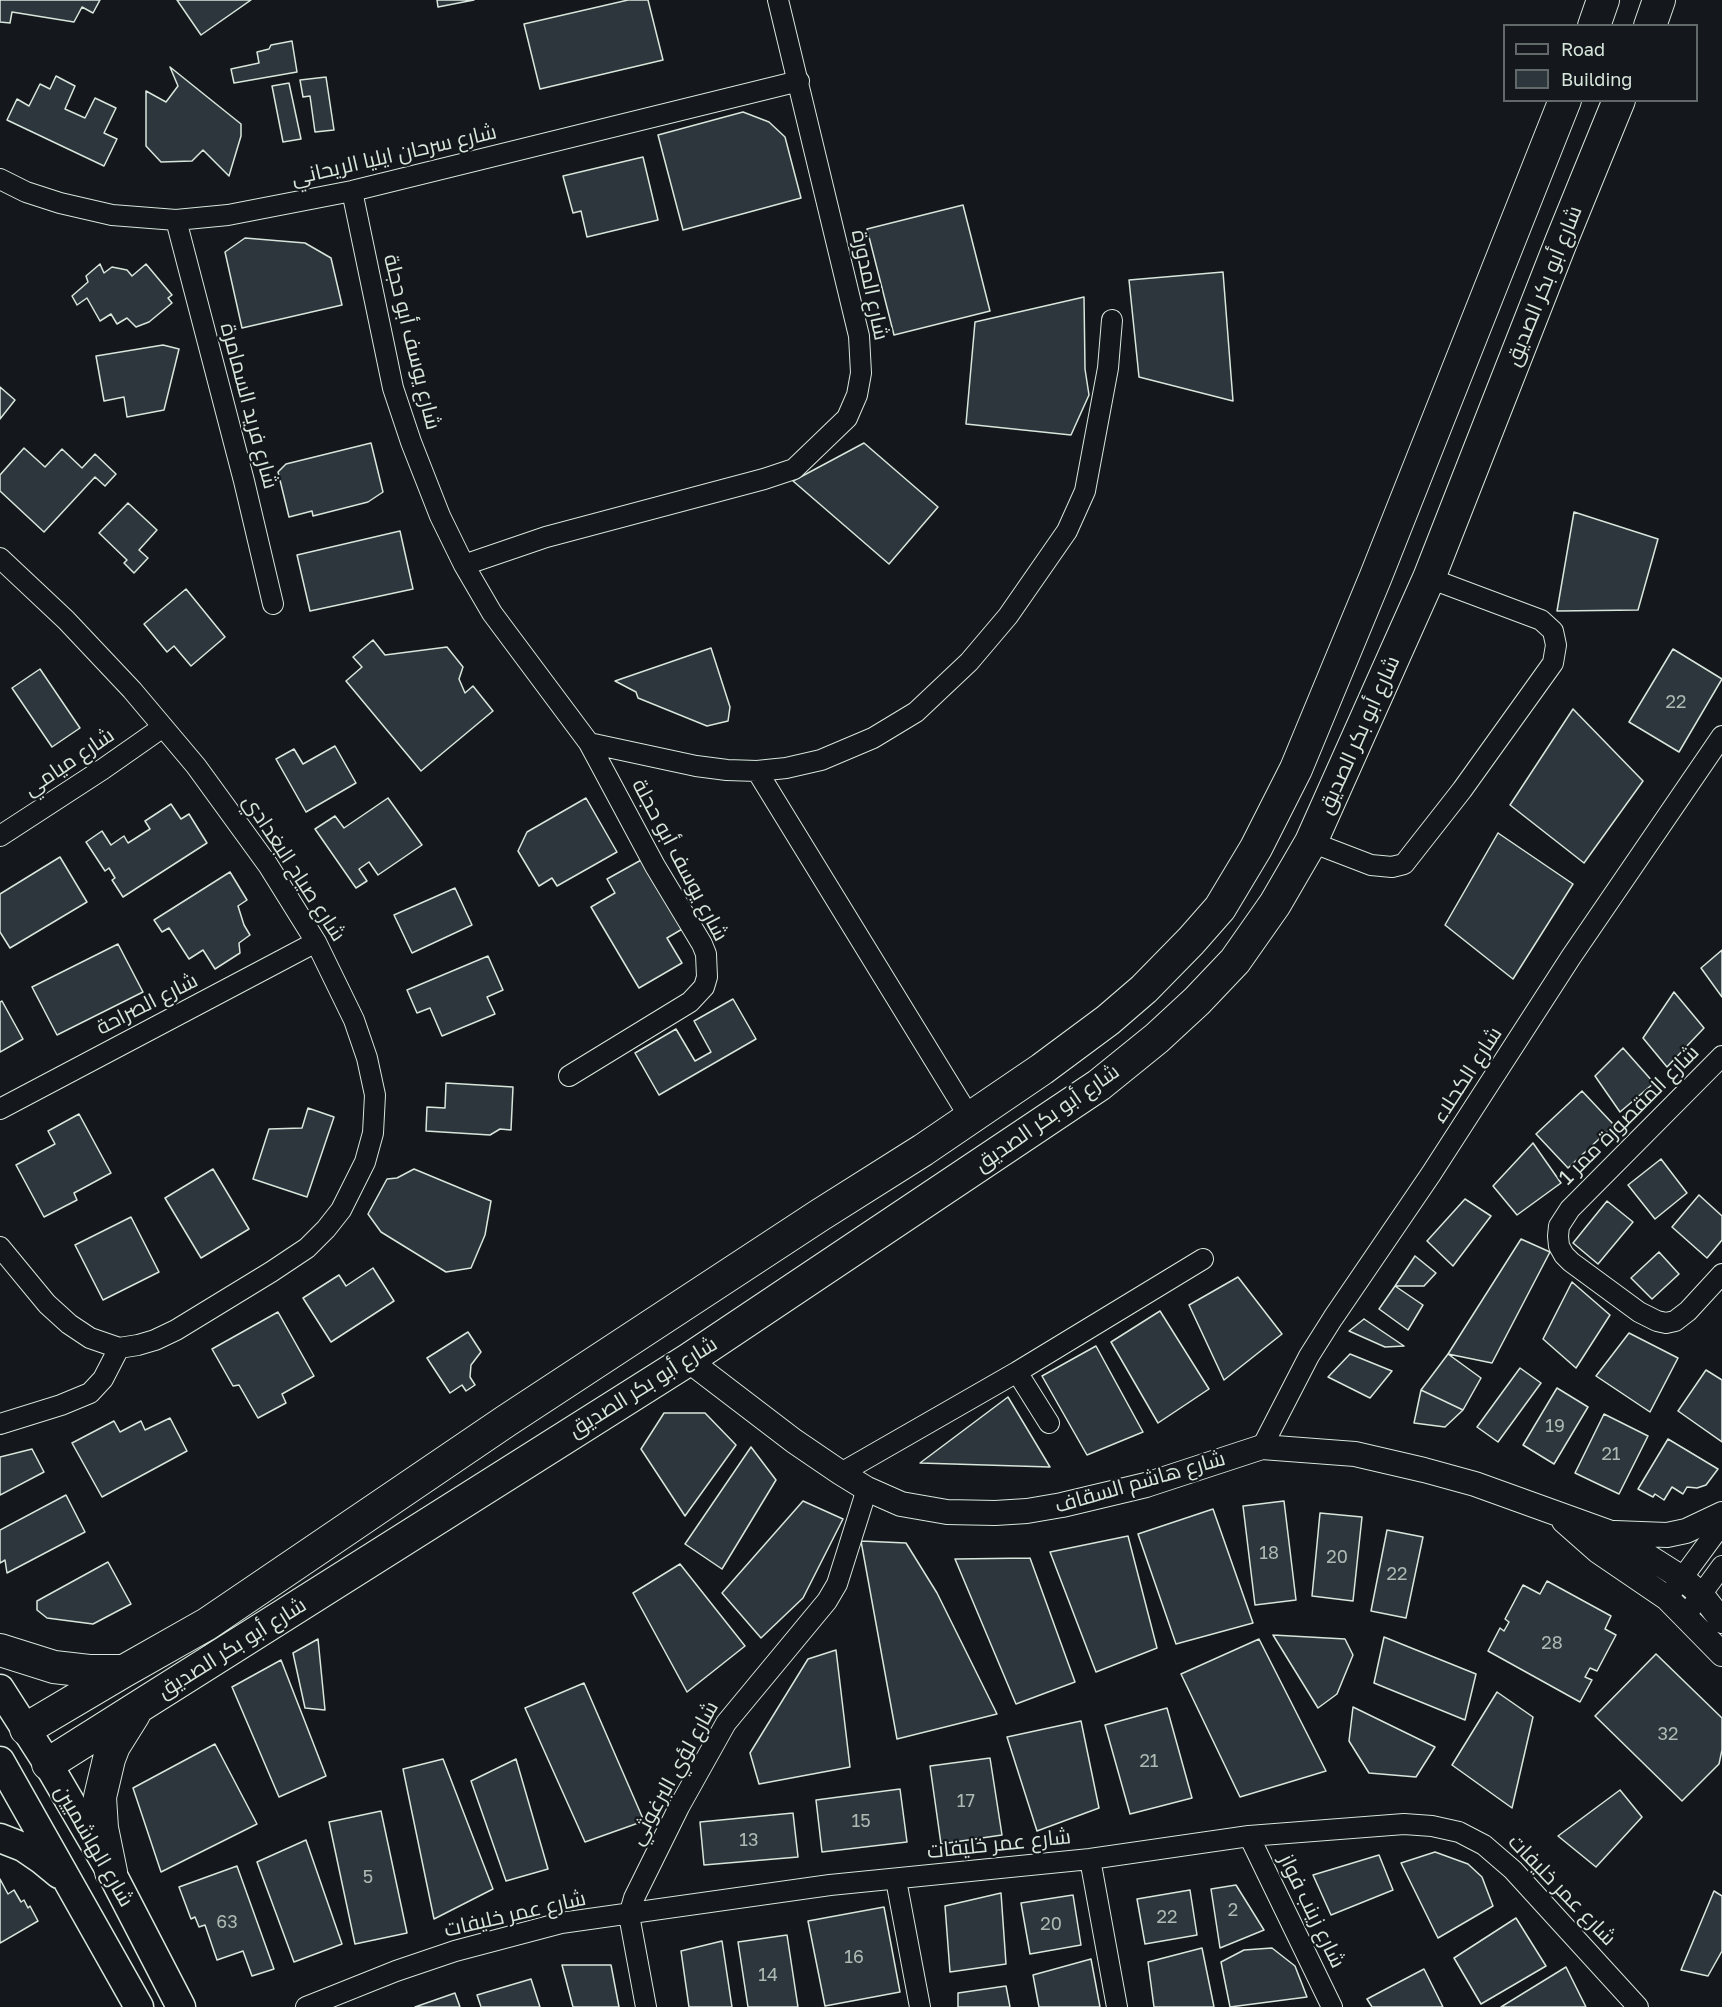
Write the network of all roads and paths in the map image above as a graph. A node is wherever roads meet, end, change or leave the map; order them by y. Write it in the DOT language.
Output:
graph roads {
  1 [pos="778,0"];
  2 [pos="1604,0"];
  3 [pos="1659,0"];
  4 [pos="1595,24"];
  5 [pos="1651,24"];
  6 [pos="799,81"];
  7 [pos="1564,102"];
  8 [pos="1618,102"];
  9 [pos="0,179"];
  10 [pos="352,191"];
  11 [pos="176,220"];
  12 [pos="1112,320"];
  13 [pos="0,558"];
  14 [pos="464,566"];
  15 [pos="1429,578"];
  16 [pos="273,604"];
  17 [pos="163,727"];
  18 [pos="1722,736"];
  19 [pos="589,743"];
  20 [pos="757,771"];
  21 [pos="0,836"];
  22 [pos="1311,842"];
  23 [pos="316,942"];
  24 [pos="1722,1056"];
  25 [pos="569,1076"];
  26 [pos="0,1109"];
  27 [pos="970,1118"];
  28 [pos="0,1247"];
  29 [pos="1203,1259"];
  30 [pos="1722,1274"];
  31 [pos="119,1348"];
  32 [pos="688,1360"];
  33 [pos="1017,1372"];
  34 [pos="506,1421"];
  35 [pos="1049,1423"];
  36 [pos="0,1424"];
  37 [pos="1262,1447"];
  38 [pos="531,1458"];
  39 [pos="841,1473"];
  40 [pos="867,1489"];
  41 [pos="1556,1513"];
  42 [pos="1722,1514"];
  43 [pos="1722,1524"];
  44 [pos="1611,1533"];
  45 [pos="1722,1566"];
  46 [pos="1682,1578"];
  47 [pos="1702,1595"];
  48 [pos="1667,1598"];
  49 [pos="1686,1616"];
  50 [pos="1722,1621"];
  51 [pos="0,1650"];
  52 [pos="1722,1654"];
  53 [pos="124,1671"];
  54 [pos="0,1689"];
  55 [pos="139,1707"];
  56 [pos="13,1737"];
  57 [pos="48,1764"];
  58 [pos="4,1779"];
  59 [pos="1248,1836"];
  60 [pos="0,1838"];
  61 [pos="1090,1859"];
  62 [pos="111,1872"];
  63 [pos="896,1880"];
  64 [pos="74,1894"];
  65 [pos="629,1915"];
  66 [pos="139,2007"];
  67 [pos="181,2007"];
  68 [pos="306,2007"];
  69 [pos="645,2007"];
  70 [pos="920,2007"];
  71 [pos="1117,2007"];
  72 [pos="1332,2007"];
  73 [pos="1638,2007"];
  1 -- 6 [label="street, شارع المدورة"];
  2 -- 4 [label="main road"];
  3 -- 5 [label="main road"];
  6 -- 10 [label="street, شارع سرحان ايليا الريحاني"];
  6 -- 14 [label="street, شارع المدورة"];
  7 -- 27 [label="main road, شارع أبو بكر الصديق"];
  8 -- 15 [label="main road, شارع أبو بكر الصديق"];
  9 -- 11 [label="street, شارع سرحان ايليا الريحاني"];
  10 -- 11 [label="street, شارع سرحان ايليا الريحاني"];
  10 -- 14 [label="street, شارع يوسف أبو حجلة"];
  11 -- 16 [label="street, شارع فريد السمامرة"];
  12 -- 20 [label="street, شارع يوسف أبو حجلة"];
  13 -- 17 [label="street, شارع صياح البغدادي"];
  14 -- 19 [label="street, شارع يوسف أبو حجلة"];
  15 -- 22 [label="main road, شارع أبو بكر الصديق"];
  15 -- 22 [label="street"];
  17 -- 21 [label="street, شارع ميامي"];
  17 -- 23 [label="street, شارع صياح البغدادي"];
  18 -- 37 [label="street, شارع الكحلاء"];
  19 -- 20 [label="street, شارع يوسف أبو حجلة"];
  19 -- 25 [label="street, شارع يوسف أبو حجلة"];
  20 -- 27 [label="street"];
  22 -- 32 [label="main road, شارع أبو بكر الصديق"];
  23 -- 26 [label="street, شارع الصراحة"];
  23 -- 31 [label="street, شارع صياح البغدادي"];
  24 -- 30 [label="street, شارع المقصورة ممر 1"];
  27 -- 34 [label="main road, شارع أبو بكر الصديق"];
  28 -- 31 [label="street"];
  29 -- 33 [label="street"];
  31 -- 36 [label="street"];
  32 -- 38 [label="main road, شارع أبو بكر الصديق"];
  32 -- 39 [label="street, شارع هاشم السقاف"];
  33 -- 35 [label="street"];
  33 -- 39 [label="street"];
  34 -- 38 [label="main road"];
  34 -- 53 [label="main road, شارع أبو بكر الصديق"];
  37 -- 40 [label="street, شارع هاشم السقاف"];
  37 -- 41 [label="street, شارع هاشم السقاف"];
  38 -- 55 [label="main road, شارع أبو بكر الصديق"];
  39 -- 40 [label="street, شارع هاشم السقاف"];
  40 -- 65 [label="street, شارع لؤي البرغوثي"];
  41 -- 44 [label="street, شارع هاشم السقاف"];
  41 -- 48 [label="street, شارع هاشم السقاف"];
  42 -- 44 [label="street"];
  43 -- 46 [label="street"];
  44 -- 46 [label="street, شارع هاشم السقاف"];
  45 -- 47 [label="street"];
  46 -- 47 [label="street, شارع هاشم السقاف"];
  46 -- 48 [label="street"];
  47 -- 49 [label="street"];
  47 -- 50 [label="street, شارع هاشم السقاف"];
  48 -- 49 [label="street, شارع هاشم السقاف"];
  49 -- 52 [label="street, شارع هاشم السقاف"];
  51 -- 53 [label="main road"];
  53 -- 56 [label="main road, شارع أبو بكر الصديق"];
  54 -- 56 [label="main road, شارع الهاشميين"];
  55 -- 57 [label="main road, شارع أبو بكر الصديق"];
  55 -- 62 [label="main road"];
  56 -- 57 [label="main road, شارع الهاشميين"];
  57 -- 58 [label="main road"];
  57 -- 62 [label="main road, شارع الهاشميين"];
  58 -- 64 [label="main road, شارع الهاشميين"];
  59 -- 61 [label="street, شارع عمر خليفات"];
  59 -- 72 [label="street, شارع زينب فواز"];
  59 -- 73 [label="street, شارع عمر خليفات"];
  60 -- 64 [label="main road"];
  61 -- 63 [label="street, شارع عمر خليفات"];
  61 -- 71 [label="street"];
  62 -- 67 [label="main road, شارع الهاشميين"];
  63 -- 65 [label="street, شارع عمر خليفات"];
  63 -- 70 [label="street"];
  64 -- 66 [label="main road, شارع الهاشميين"];
  65 -- 68 [label="street, شارع عمر خليفات"];
  65 -- 69 [label="street"];
}
